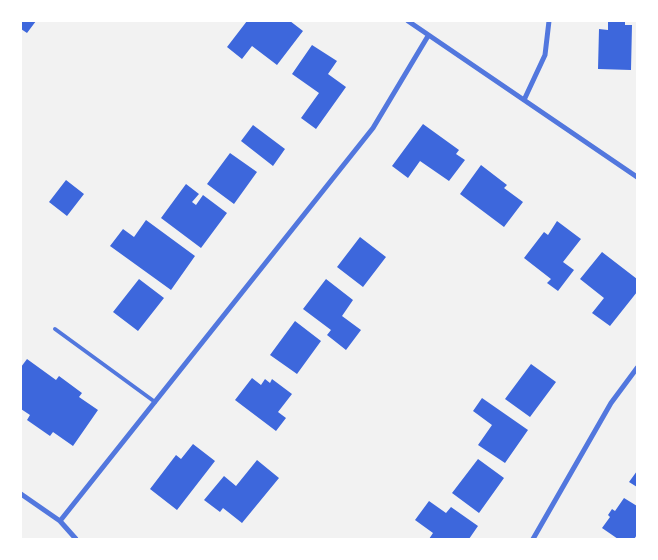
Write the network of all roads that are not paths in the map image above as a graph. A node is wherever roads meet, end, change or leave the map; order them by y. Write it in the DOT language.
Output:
graph roads {
  1 [pos="408,21"];
  2 [pos="550,21"];
  3 [pos="428,36"];
  4 [pos="524,100"];
  5 [pos="637,177"];
  6 [pos="55,329"];
  7 [pos="637,368"];
  8 [pos="155,402"];
  9 [pos="21,494"];
  10 [pos="60,521"];
  11 [pos="76,539"];
  12 [pos="534,539"];
  1 -- 3 [label="street"];
  2 -- 4 [label="street"];
  3 -- 4 [label="street"];
  3 -- 8 [label="street"];
  4 -- 5 [label="street"];
  6 -- 8 [label="lane"];
  7 -- 12 [label="street"];
  8 -- 10 [label="street"];
  9 -- 10 [label="street"];
  10 -- 11 [label="street"];
}
